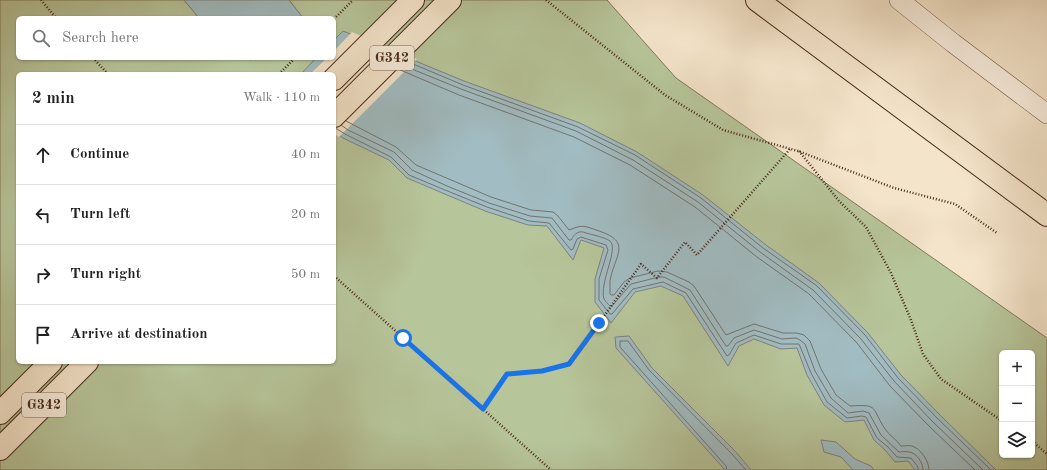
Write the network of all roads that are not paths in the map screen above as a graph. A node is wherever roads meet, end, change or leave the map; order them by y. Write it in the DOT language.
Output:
graph roads {
  1 [pos="413,0"];
  2 [pos="450,0"];
  3 [pos="757,0"];
  4 [pos="899,0"];
  5 [pos="336,77"];
  6 [pos="336,114"];
  7 [pos="1047,114"];
  8 [pos="1047,215"];
  9 [pos="49,364"];
  10 [pos="85,364"];
  11 [pos="0,413"];
  12 [pos="0,449"];
  1 -- 5 [label="main road, G342"];
  2 -- 6 [label="main road, G342"];
  3 -- 8 [label="main road"];
  4 -- 7 [label="lane"];
  9 -- 11 [label="main road, G342"];
  10 -- 12 [label="main road, G342"];
}
